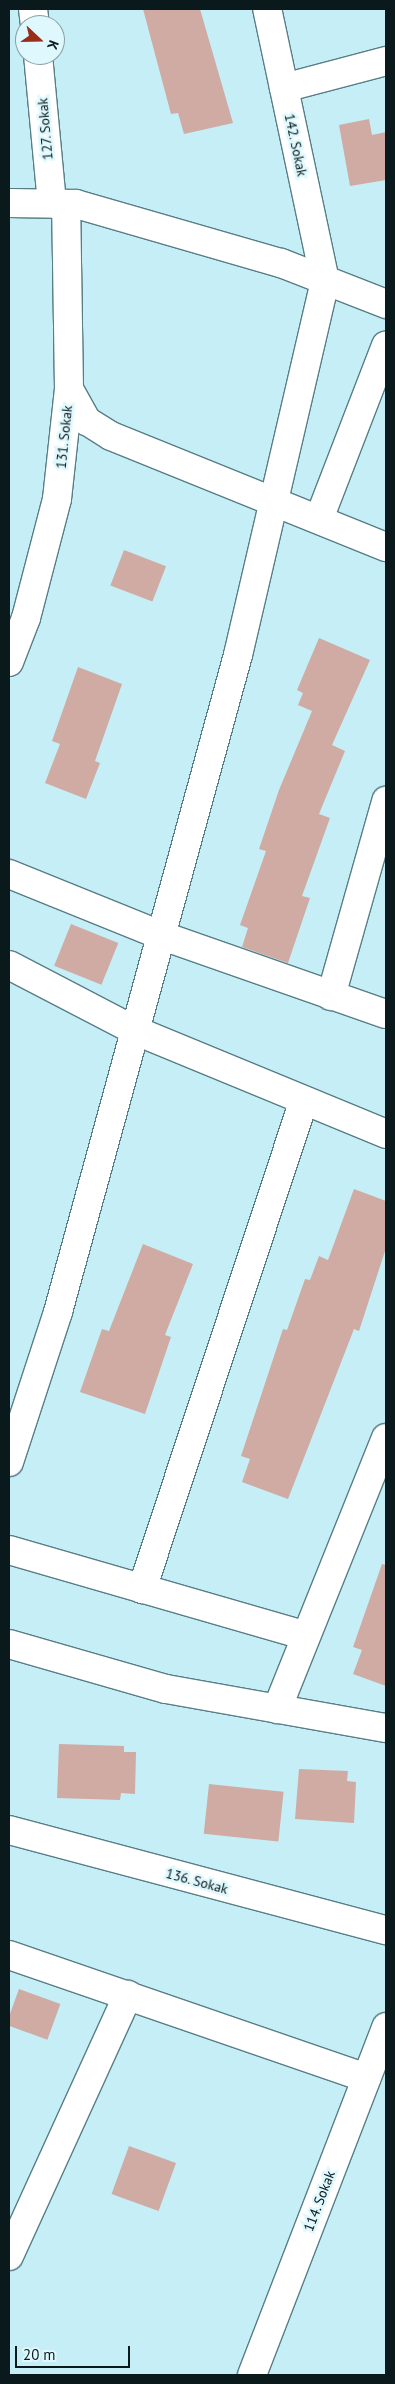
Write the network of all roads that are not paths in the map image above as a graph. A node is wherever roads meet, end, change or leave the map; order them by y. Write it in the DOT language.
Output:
graph roads {
  1 [pos="267,9"];
  2 [pos="386,61"];
  3 [pos="39,65"];
  4 [pos="284,88"];
  5 [pos="9,203"];
  6 [pos="59,204"];
  7 [pos="325,281"];
  8 [pos="386,304"];
  9 [pos="386,345"];
  10 [pos="70,389"];
  11 [pos="273,500"];
  12 [pos="319,519"];
  13 [pos="386,547"];
  14 [pos="9,662"];
  15 [pos="386,801"];
  16 [pos="9,874"];
  17 [pos="160,935"];
  18 [pos="9,965"];
  19 [pos="332,996"];
  20 [pos="386,1014"];
  21 [pos="134,1030"];
  22 [pos="304,1100"];
  23 [pos="386,1134"];
  24 [pos="386,1438"];
  25 [pos="9,1462"];
  26 [pos="9,1550"];
  27 [pos="142,1589"];
  28 [pos="306,1636"];
  29 [pos="9,1644"];
  30 [pos="277,1709"];
  31 [pos="386,1728"];
  32 [pos="9,1830"];
  33 [pos="386,1930"];
  34 [pos="9,1955"];
  35 [pos="128,1995"];
  36 [pos="386,2031"];
  37 [pos="366,2078"];
  38 [pos="9,2256"];
  39 [pos="252,2375"];
  1 -- 4 [label="street, 142. Sokak"];
  2 -- 4 [label="street"];
  3 -- 6 [label="street, 127. Sokak"];
  4 -- 7 [label="street, 142. Sokak"];
  5 -- 6 [label="street"];
  6 -- 7 [label="street"];
  6 -- 10 [label="street, 131. Sokak"];
  7 -- 8 [label="street"];
  7 -- 11 [label="street"];
  9 -- 12 [label="street"];
  10 -- 11 [label="street"];
  10 -- 14 [label="street, 131. Sokak"];
  11 -- 12 [label="street"];
  11 -- 17 [label="street"];
  12 -- 13 [label="street"];
  15 -- 19 [label="street"];
  16 -- 17 [label="street"];
  17 -- 19 [label="street"];
  17 -- 21 [label="street"];
  18 -- 21 [label="street"];
  19 -- 20 [label="street"];
  21 -- 22 [label="street"];
  21 -- 25 [label="street"];
  22 -- 23 [label="street"];
  22 -- 27 [label="street"];
  24 -- 28 [label="street"];
  26 -- 27 [label="street"];
  27 -- 28 [label="street"];
  28 -- 30 [label="street"];
  29 -- 30 [label="street"];
  30 -- 31 [label="street"];
  32 -- 33 [label="street, 136. Sokak"];
  34 -- 35 [label="street"];
  35 -- 37 [label="street"];
  35 -- 38 [label="street"];
  36 -- 37 [label="street, 114. Sokak"];
  37 -- 39 [label="street, 114. Sokak"];
}
